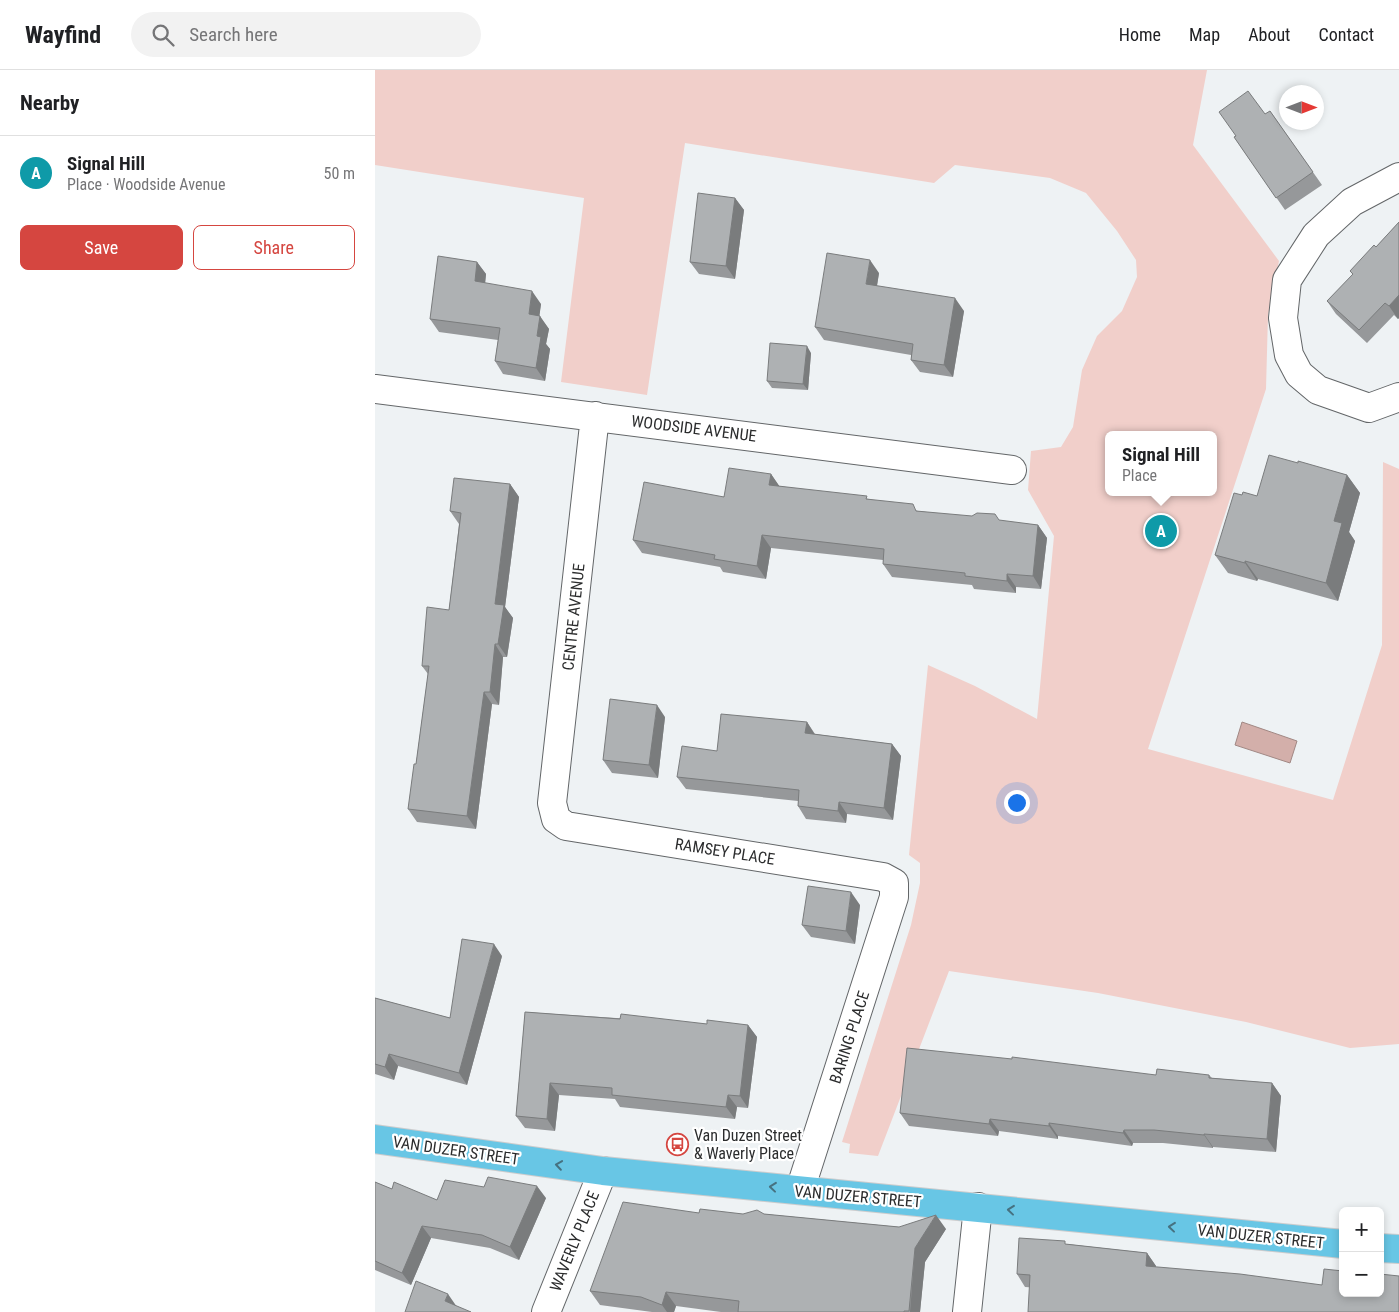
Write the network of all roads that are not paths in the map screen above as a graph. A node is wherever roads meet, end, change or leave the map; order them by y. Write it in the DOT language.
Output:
graph roads {
  1 [pos="1399,177"];
  2 [pos="375,389"];
  3 [pos="1399,397"];
  4 [pos="595,416"];
  5 [pos="1012,470"];
  6 [pos="556,819"];
  7 [pos="894,883"];
  8 [pos="375,1139"];
  9 [pos="603,1171"];
  10 [pos="800,1190"];
  11 [pos="978,1207"];
  12 [pos="1339,1244"];
  13 [pos="1384,1248"];
  14 [pos="1399,1249"];
  15 [pos="546,1312"];
  16 [pos="967,1312"];
  1 -- 3 [label="street"];
  2 -- 4 [label="street, WOODSIDE AVENUE"];
  4 -- 5 [label="street, WOODSIDE AVENUE"];
  4 -- 6 [label="street, CENTRE AVENUE"];
  6 -- 7 [label="street, RAMSEY PLACE"];
  7 -- 10 [label="street, BARING PLACE"];
  9 -- 8 [label="main road, VAN DUZER STREET, one-way"];
  10 -- 9 [label="main road, VAN DUZER STREET, one-way"];
  9 -- 15 [label="street, WAVERLY PLACE"];
  10 -- 11 [label="main road, VAN DUZER STREET"];
  12 -- 11 [label="main road, VAN DUZER STREET, one-way"];
  11 -- 16 [label="street"];
  13 -- 14 [label="main road"];
}
